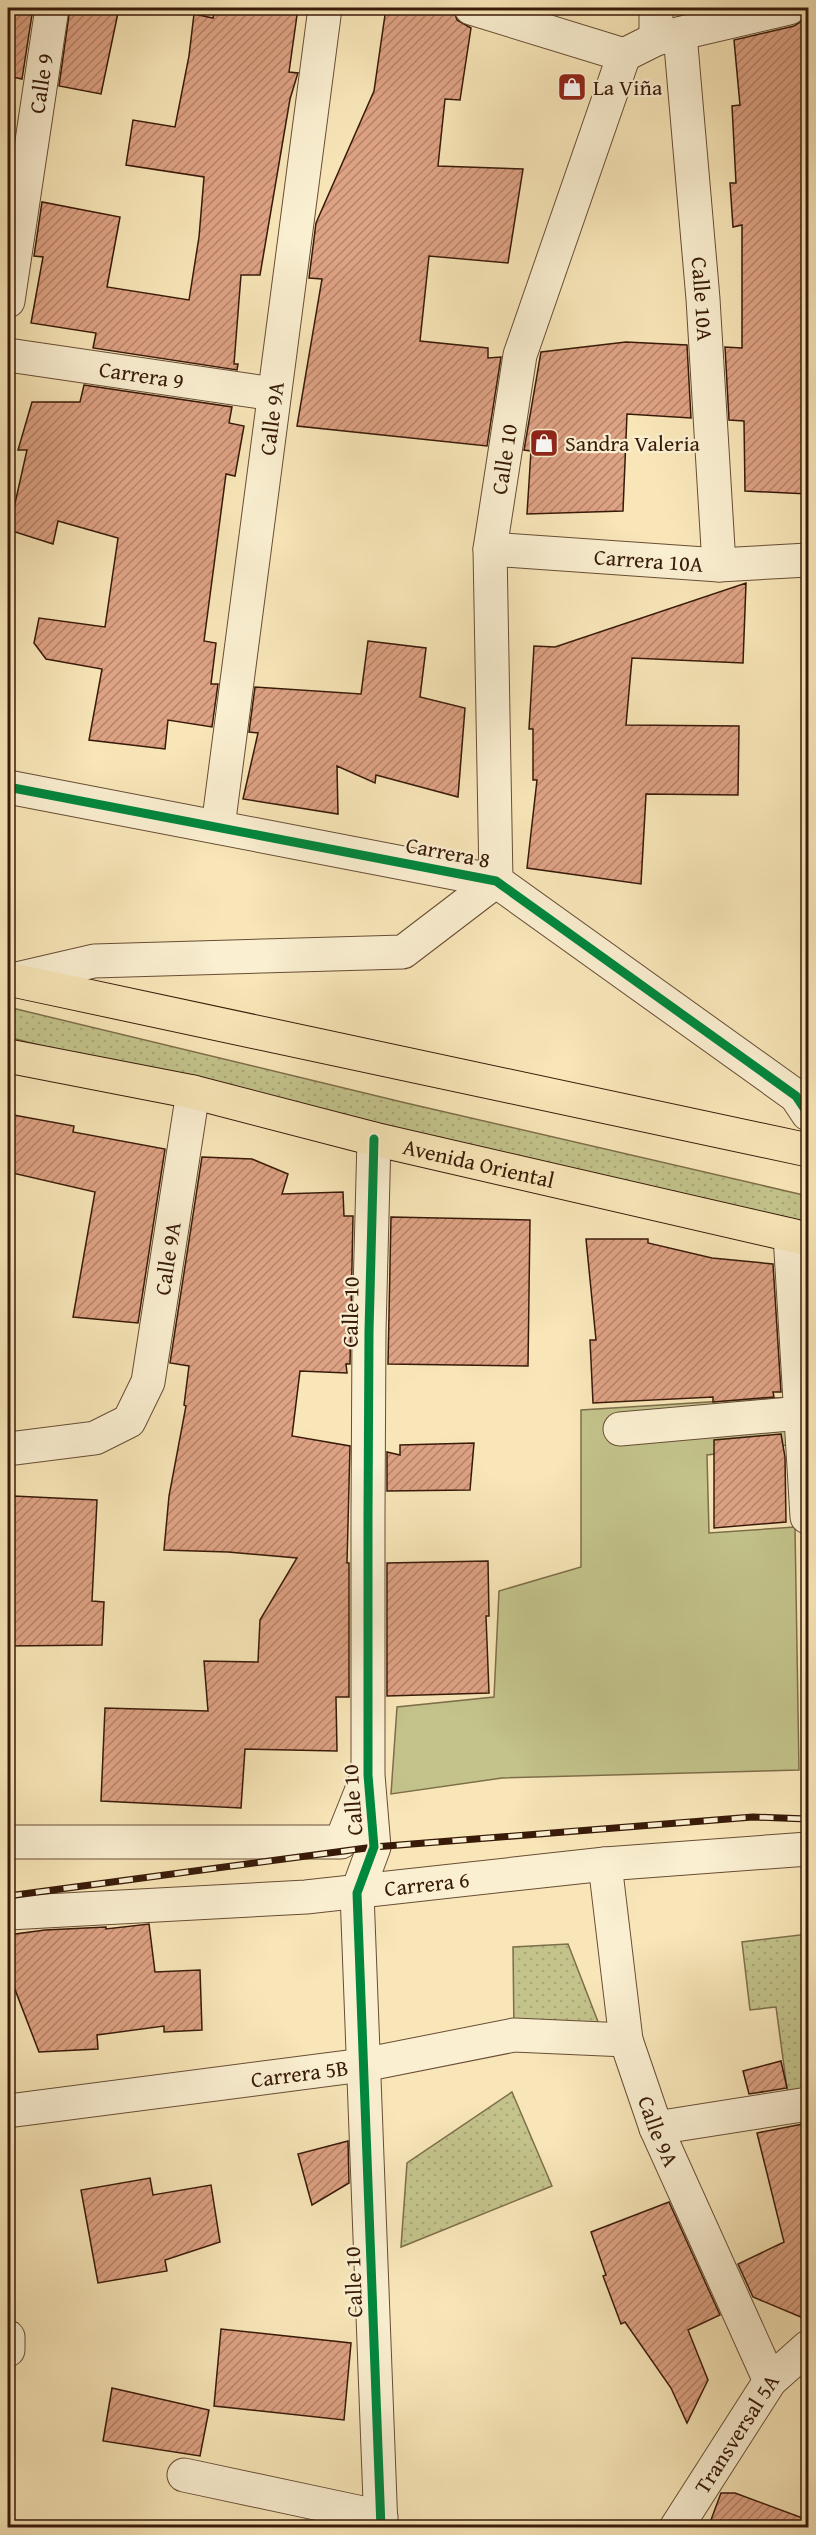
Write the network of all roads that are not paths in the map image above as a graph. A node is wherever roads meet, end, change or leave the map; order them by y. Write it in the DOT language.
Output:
graph roads {
  1 [pos="52,8"];
  2 [pos="325,8"];
  3 [pos="471,8"];
  4 [pos="789,8"];
  5 [pos="664,27"];
  6 [pos="624,55"];
  7 [pos="8,301"];
  8 [pos="8,355"];
  9 [pos="274,394"];
  10 [pos="490,549"];
  11 [pos="808,560"];
  12 [pos="719,565"];
  13 [pos="8,787"];
  14 [pos="218,827"];
  15 [pos="496,881"];
  16 [pos="10,980"];
  17 [pos="8,1056"];
  18 [pos="193,1092"];
  19 [pos="804,1103"];
  20 [pos="374,1138"];
  21 [pos="808,1150"];
  22 [pos="799,1237"];
  23 [pos="620,1429"];
  24 [pos="804,1430"];
  25 [pos="8,1449"];
  26 [pos="807,1517"];
  27 [pos="368,1775"];
  28 [pos="8,1842"];
  29 [pos="807,1858"];
  30 [pos="605,1864"];
  31 [pos="357,1893"];
  32 [pos="8,1913"];
  33 [pos="626,2040"];
  34 [pos="363,2065"];
  35 [pos="808,2104"];
  36 [pos="8,2110"];
  37 [pos="656,2128"];
  38 [pos="808,2347"];
  39 [pos="770,2381"];
  40 [pos="184,2475"];
  41 [pos="381,2522"];
  42 [pos="676,2528"];
  1 -- 7 [label="street, Calle 9"];
  2 -- 9 [label="street, Calle 9A"];
  3 -- 6 [label="street"];
  4 -- 5 [label="street"];
  5 -- 6 [label="street"];
  5 -- 12 [label="street, Calle 10A"];
  6 -- 10 [label="street, Calle 10"];
  8 -- 9 [label="street, Carrera 9"];
  9 -- 14 [label="street, Calle 9A"];
  10 -- 12 [label="street, Carrera 10A"];
  10 -- 15 [label="street, Calle 10"];
  11 -- 12 [label="street, Carrera 10A"];
  13 -- 14 [label="street, Carrera 8"];
  14 -- 15 [label="street, Carrera 8"];
  15 -- 16 [label="street, Carrera 8"];
  15 -- 19 [label="street, Carrera 8"];
  16 -- 21 [label="main road"];
  17 -- 18 [label="main road, Avenida Oriental"];
  18 -- 20 [label="main road, Avenida Oriental"];
  18 -- 25 [label="street, Calle 9A"];
  20 -- 22 [label="main road, Avenida Oriental"];
  20 -- 27 [label="street, Calle 10"];
  22 -- 24 [label="street"];
  23 -- 24 [label="street"];
  24 -- 26 [label="street"];
  27 -- 28 [label="street"];
  27 -- 31 [label="street, Calle 10"];
  29 -- 30 [label="street, Carrera 6"];
  30 -- 31 [label="street, Carrera 6"];
  30 -- 33 [label="street, Calle 9A"];
  31 -- 32 [label="street, Carrera 6"];
  31 -- 34 [label="street, Calle 10"];
  33 -- 34 [label="street, Carrera 5B"];
  33 -- 37 [label="street, Calle 9A"];
  34 -- 36 [label="street, Carrera 5B"];
  34 -- 41 [label="street, Calle 10"];
  35 -- 37 [label="street"];
  37 -- 39 [label="street, Calle 9A"];
  38 -- 39 [label="street, Transversal 5A"];
  39 -- 42 [label="street, Transversal 5A"];
  40 -- 41 [label="street"];
}
